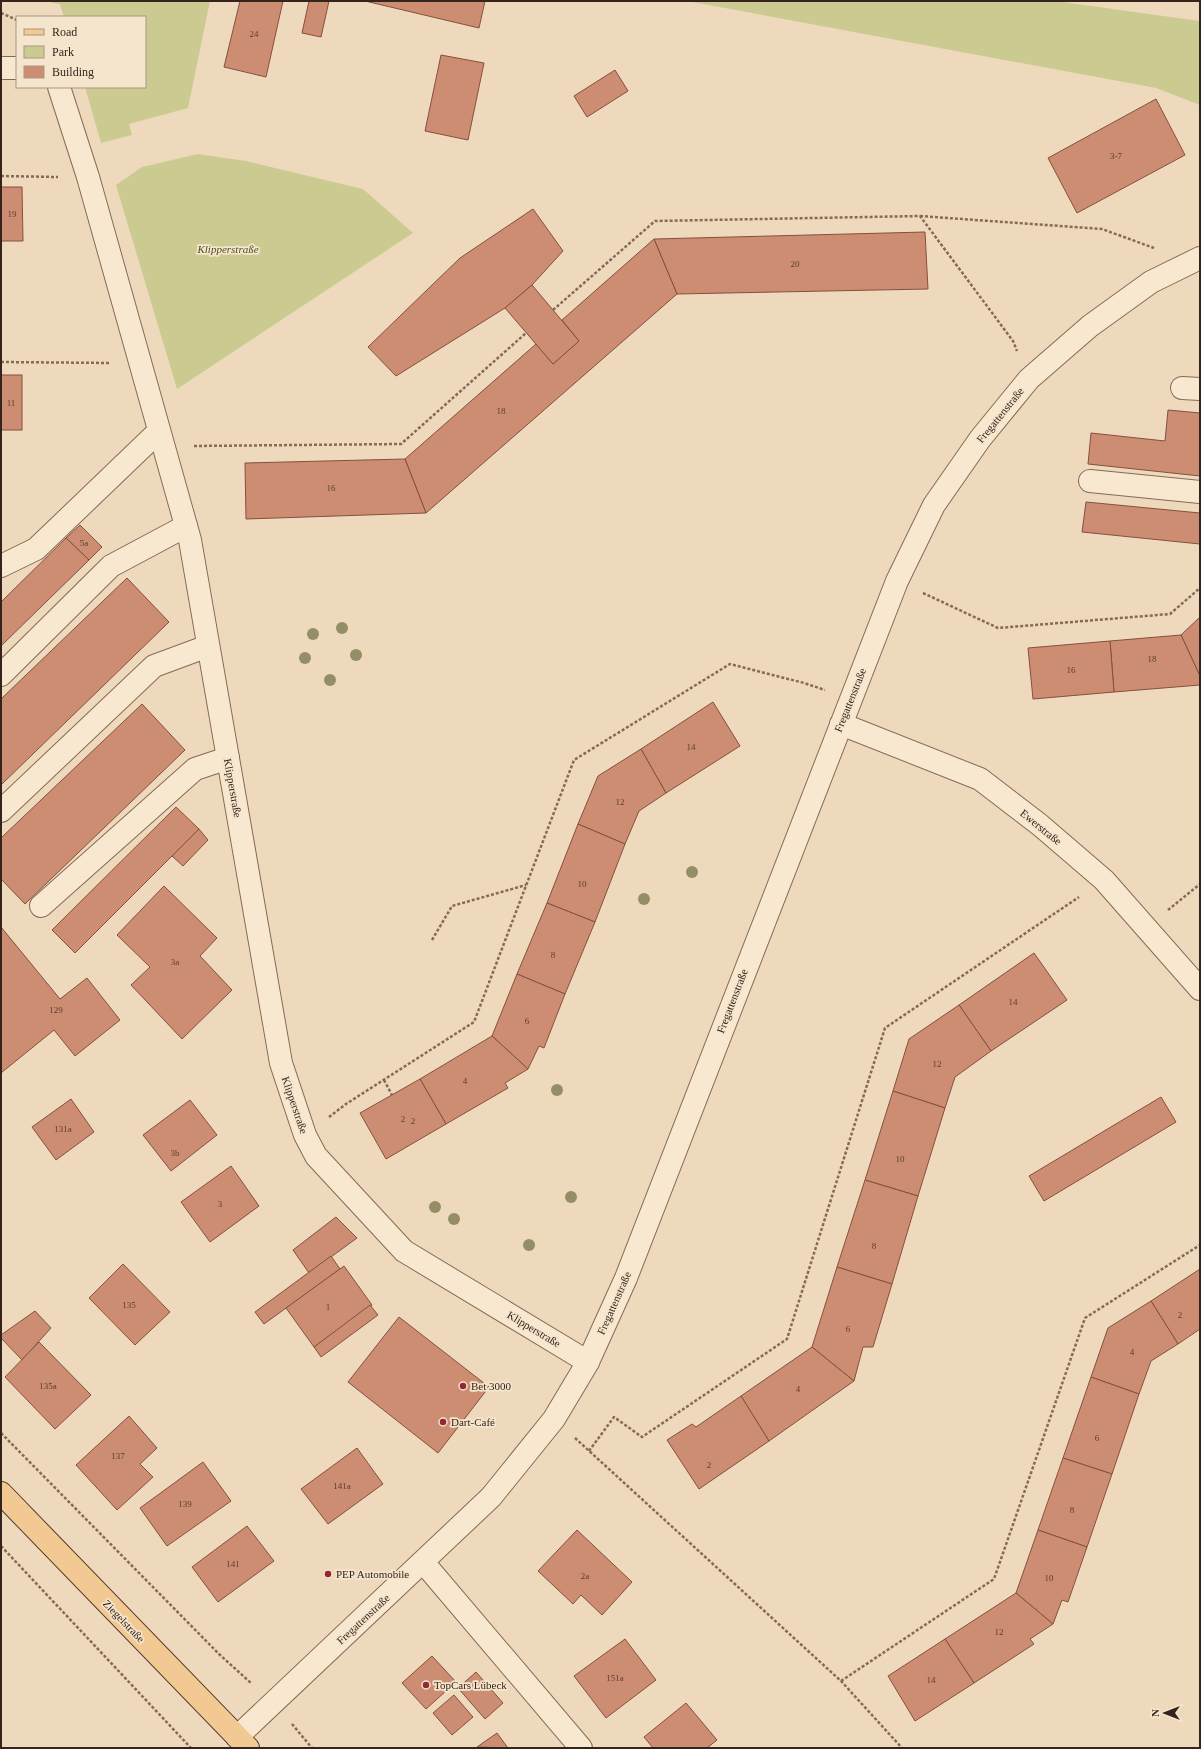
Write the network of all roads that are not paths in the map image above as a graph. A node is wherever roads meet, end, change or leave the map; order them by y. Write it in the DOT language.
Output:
graph roads {
  1 [pos="1,68"];
  2 [pos="16,68"];
  3 [pos="59,88"];
  4 [pos="1195,260"];
  5 [pos="161,438"];
  6 [pos="1090,481"];
  7 [pos="1200,492"];
  8 [pos="186,526"];
  9 [pos="1,566"];
  10 [pos="208,646"];
  11 [pos="1,675"];
  12 [pos="841,724"];
  13 [pos="228,758"];
  14 [pos="1,812"];
  15 [pos="41,906"];
  16 [pos="1200,989"];
  17 [pos="588,1362"];
  18 [pos="1,1493"];
  19 [pos="423,1562"];
  20 [pos="242,1742"];
  21 [pos="581,1748"];
  1 -- 2 [label="street"];
  3 -- 5 [label="street, Klipperstraße"];
  4 -- 12 [label="street, Fregattenstraße"];
  5 -- 8 [label="street, Klipperstraße"];
  5 -- 9 [label="street"];
  6 -- 7 [label="street"];
  8 -- 10 [label="street, Klipperstraße"];
  8 -- 11 [label="street"];
  10 -- 13 [label="street, Klipperstraße"];
  10 -- 14 [label="street"];
  12 -- 16 [label="street, Ewerstraße"];
  12 -- 17 [label="street, Fregattenstraße"];
  13 -- 15 [label="street"];
  13 -- 17 [label="street, Klipperstraße"];
  17 -- 19 [label="street, Fregattenstraße"];
  18 -- 20 [label="main road, Ziegelstraße"];
  19 -- 20 [label="street, Fregattenstraße"];
  19 -- 21 [label="street"];
}
